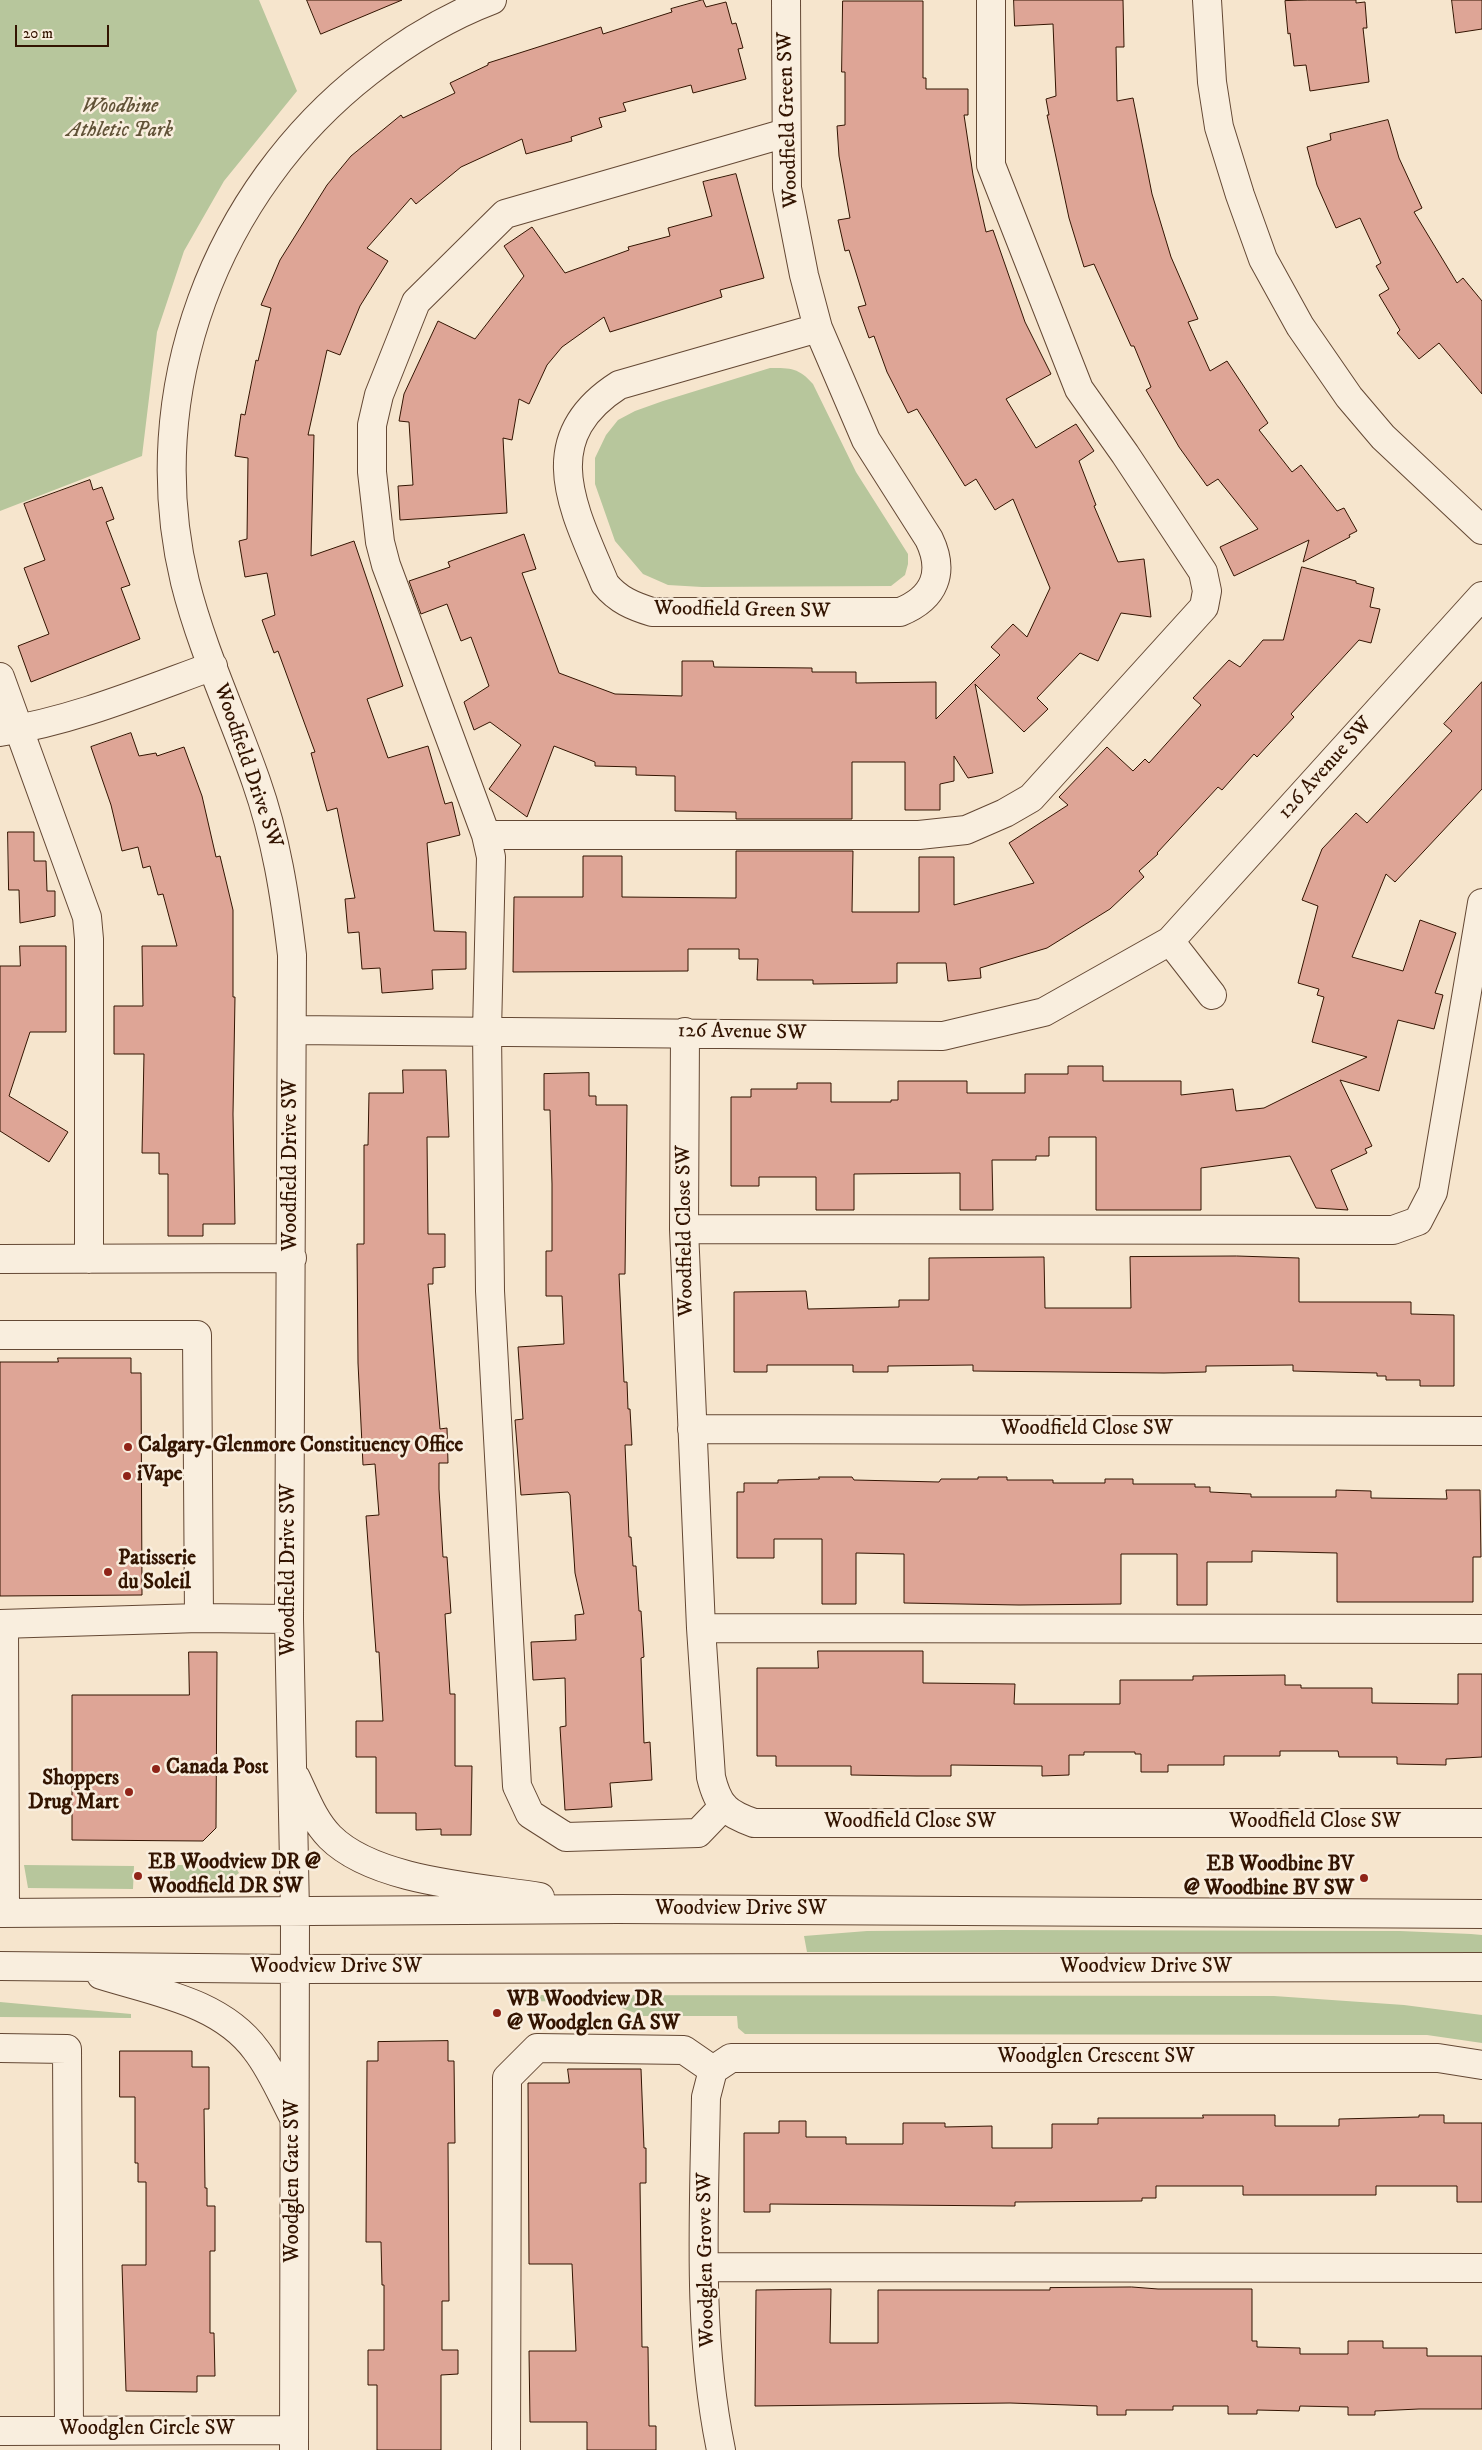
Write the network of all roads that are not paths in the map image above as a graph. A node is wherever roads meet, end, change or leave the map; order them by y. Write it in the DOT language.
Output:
graph roads {
  1 [pos="786,0"];
  2 [pos="991,0"];
  3 [pos="1207,0"];
  4 [pos="480,2"];
  5 [pos="786,134"];
  6 [pos="818,328"];
  7 [pos="1482,530"];
  8 [pos="1482,596"];
  9 [pos="213,666"];
  10 [pos="0,677"];
  11 [pos="10,730"];
  12 [pos="486,835"];
  13 [pos="1482,903"];
  14 [pos="1170,941"];
  15 [pos="1212,995"];
  16 [pos="292,1030"];
  17 [pos="487,1032"];
  18 [pos="685,1032"];
  19 [pos="684,1229"];
  20 [pos="292,1258"];
  21 [pos="89,1259"];
  22 [pos="0,1260"];
  23 [pos="0,1335"];
  24 [pos="692,1429"];
  25 [pos="1482,1432"];
  26 [pos="200,1618"];
  27 [pos="289,1619"];
  28 [pos="2,1624"];
  29 [pos="701,1628"];
  30 [pos="1482,1629"];
  31 [pos="292,1769"];
  32 [pos="2,1802"];
  33 [pos="724,1806"];
  34 [pos="1482,1824"];
  35 [pos="618,1909"];
  36 [pos="294,1912"];
  37 [pos="3,1913"];
  38 [pos="1482,1914"];
  39 [pos="0,1966"];
  40 [pos="1391,1967"];
  41 [pos="1482,1967"];
  42 [pos="294,1969"];
  43 [pos="1482,1986"];
  44 [pos="0,2048"];
  45 [pos="1482,2065"];
  46 [pos="713,2070"];
  47 [pos="294,2118"];
  48 [pos="704,2267"];
  49 [pos="1482,2268"];
  50 [pos="0,2430"];
  51 [pos="69,2430"];
  52 [pos="294,2440"];
  53 [pos="506,2450"];
  54 [pos="720,2450"];
  1 -- 5 [label="street, Woodfield Green SW"];
  2 -- 12 [label="street"];
  3 -- 7 [label="street"];
  4 -- 9 [label="street, Woodfield Drive SW"];
  5 -- 6 [label="street, Woodfield Green SW"];
  5 -- 12 [label="street"];
  6 -- 6 [label="street, Woodfield Green SW"];
  8 -- 14 [label="street, 126 Avenue SW"];
  9 -- 11 [label="street"];
  9 -- 16 [label="street, Woodfield Drive SW"];
  10 -- 11 [label="street"];
  11 -- 21 [label="street"];
  12 -- 17 [label="street"];
  13 -- 19 [label="street"];
  14 -- 15 [label="street"];
  14 -- 18 [label="street, 126 Avenue SW"];
  16 -- 17 [label="street, 126 Avenue SW"];
  16 -- 20 [label="street, Woodfield Drive SW"];
  17 -- 18 [label="street, 126 Avenue SW"];
  17 -- 33 [label="street"];
  18 -- 19 [label="street, Woodfield Close SW"];
  19 -- 24 [label="street, Woodfield Close SW"];
  20 -- 21 [label="street"];
  20 -- 27 [label="street, Woodfield Drive SW"];
  21 -- 22 [label="street"];
  23 -- 26 [label="street"];
  24 -- 25 [label="street, Woodfield Close SW"];
  24 -- 29 [label="street, Woodfield Close SW"];
  26 -- 27 [label="street"];
  26 -- 28 [label="street"];
  27 -- 31 [label="street, Woodfield Drive SW"];
  28 -- 32 [label="street"];
  29 -- 30 [label="street"];
  29 -- 33 [label="street, Woodfield Close SW"];
  31 -- 35 [label="street"];
  31 -- 36 [label="street, Woodfield Drive SW"];
  32 -- 37 [label="street"];
  33 -- 34 [label="street, Woodfield Close SW"];
  35 -- 36 [label="street, Woodview Drive SW"];
  35 -- 38 [label="street, Woodview Drive SW"];
  36 -- 37 [label="street, Woodview Drive SW"];
  36 -- 42 [label="street, Woodglen Gate SW"];
  39 -- 42 [label="street, Woodview Drive SW"];
  39 -- 47 [label="street"];
  40 -- 41 [label="street, Woodview Drive SW"];
  40 -- 42 [label="street, Woodview Drive SW"];
  40 -- 43 [label="street"];
  42 -- 47 [label="street, Woodglen Gate SW"];
  44 -- 51 [label="street"];
  45 -- 46 [label="street, Woodglen Crescent SW"];
  46 -- 48 [label="street, Woodglen Grove SW"];
  46 -- 53 [label="street"];
  47 -- 52 [label="street, Woodglen Gate SW"];
  48 -- 49 [label="street"];
  48 -- 54 [label="street, Woodglen Grove SW"];
  50 -- 51 [label="street, Woodglen Circle SW"];
  51 -- 52 [label="street, Woodglen Circle SW"];
}
